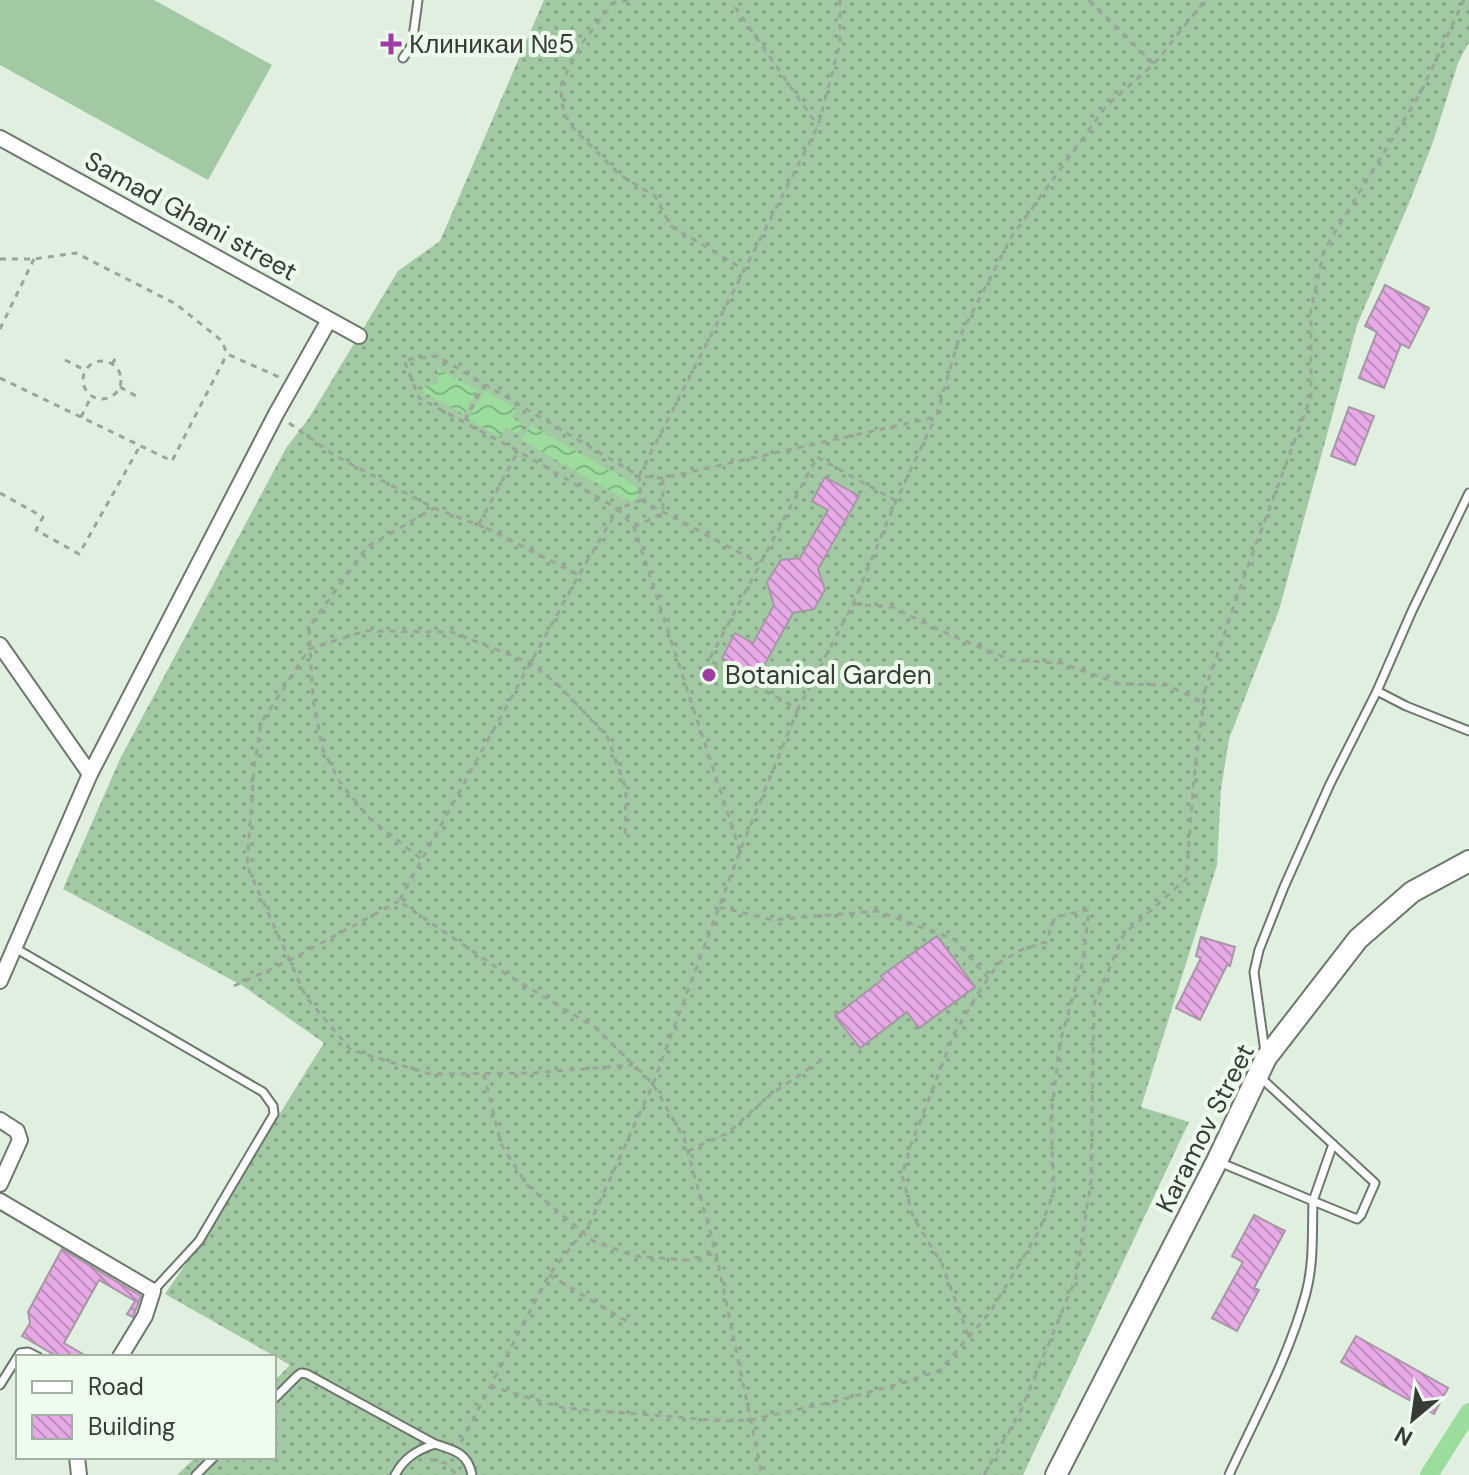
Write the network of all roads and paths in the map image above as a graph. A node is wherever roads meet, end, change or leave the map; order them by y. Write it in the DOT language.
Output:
graph roads {
  1 [pos="418,0"];
  2 [pos="628,0"];
  3 [pos="840,0"];
  4 [pos="1089,0"];
  5 [pos="1205,0"];
  6 [pos="1464,0"];
  7 [pos="735,7"];
  8 [pos="403,58"];
  9 [pos="1154,64"];
  10 [pos="818,126"];
  11 [pos="0,138"];
  12 [pos="0,259"];
  13 [pos="34,259"];
  14 [pos="745,270"];
  15 [pos="329,320"];
  16 [pos="0,329"];
  17 [pos="359,336"];
  18 [pos="118,354"];
  19 [pos="227,354"];
  20 [pos="65,360"];
  21 [pos="112,364"];
  22 [pos="85,370"];
  23 [pos="0,378"];
  24 [pos="294,384"];
  25 [pos="484,385"];
  26 [pos="120,387"];
  27 [pos="136,396"];
  28 [pos="91,397"];
  29 [pos="276,414"];
  30 [pos="81,417"];
  31 [pos="936,417"];
  32 [pos="465,422"];
  33 [pos="140,446"];
  34 [pos="518,451"];
  35 [pos="639,476"];
  36 [pos="663,478"];
  37 [pos="0,493"];
  38 [pos="1469,493"];
  39 [pos="641,500"];
  40 [pos="896,501"];
  41 [pos="434,508"];
  42 [pos="618,509"];
  43 [pos="663,513"];
  44 [pos="634,527"];
  45 [pos="486,528"];
  46 [pos="759,563"];
  47 [pos="579,575"];
  48 [pos="853,604"];
  49 [pos="0,645"];
  50 [pos="309,649"];
  51 [pos="530,663"];
  52 [pos="1377,691"];
  53 [pos="1203,703"];
  54 [pos="798,709"];
  55 [pos="1469,731"];
  56 [pos="90,774"];
  57 [pos="625,834"];
  58 [pos="740,851"];
  59 [pos="422,859"];
  60 [pos="1469,861"];
  61 [pos="399,901"];
  62 [pos="719,907"];
  63 [pos="15,948"];
  64 [pos="290,960"];
  65 [pos="988,978"];
  66 [pos="0,981"];
  67 [pos="234,986"];
  68 [pos="826,1057"];
  69 [pos="634,1065"];
  70 [pos="1262,1067"];
  71 [pos="484,1074"];
  72 [pos="653,1084"];
  73 [pos="0,1120"];
  74 [pos="1333,1144"];
  75 [pos="688,1151"];
  76 [pos="1217,1161"];
  77 [pos="0,1184"];
  78 [pos="0,1201"];
  79 [pos="1313,1201"];
  80 [pos="582,1232"];
  81 [pos="716,1253"];
  82 [pos="549,1275"];
  83 [pos="153,1291"];
  84 [pos="628,1322"];
  85 [pos="969,1337"];
  86 [pos="121,1355"];
  87 [pos="16,1359"];
  88 [pos="0,1385"];
  89 [pos="490,1386"];
  90 [pos="276,1397"];
  91 [pos="751,1420"];
  92 [pos="435,1444"];
  93 [pos="456,1450"];
  94 [pos="212,1459"];
  95 [pos="419,1461"];
  96 [pos="196,1475"];
  97 [pos="395,1475"];
  98 [pos="457,1475"];
  99 [pos="472,1475"];
  100 [pos="762,1475"];
  101 [pos="984,1475"];
  102 [pos="1056,1475"];
  103 [pos="1229,1475"];
  1 -- 8 [label="lane"];
  2 -- 14 [label="path"];
  3 -- 10 [label="path"];
  4 -- 9 [label="path"];
  5 -- 9 [label="path"];
  6 -- 53 [label="path"];
  7 -- 10 [label="path"];
  9 -- 31 [label="path"];
  10 -- 14 [label="path"];
  11 -- 15 [label="street, Samad Ghani street"];
  12 -- 13 [label="path"];
  13 -- 16 [label="path"];
  13 -- 19 [label="path"];
  14 -- 35 [label="path"];
  15 -- 17 [label="street, Samad Ghani street"];
  15 -- 24 [label="street"];
  18 -- 21 [label="path"];
  19 -- 24 [label="path"];
  19 -- 33 [label="path"];
  20 -- 22 [label="path"];
  21 -- 22 [label="path"];
  21 -- 26 [label="path"];
  22 -- 28 [label="path"];
  23 -- 30 [label="path"];
  24 -- 29 [label="street"];
  25 -- 32 [label="path"];
  25 -- 32 [label="path"];
  25 -- 35 [label="path"];
  26 -- 27 [label="path"];
  26 -- 28 [label="path"];
  28 -- 30 [label="path"];
  29 -- 41 [label="path"];
  29 -- 56 [label="street"];
  30 -- 33 [label="path"];
  31 -- 36 [label="path"];
  31 -- 40 [label="path"];
  32 -- 34 [label="path"];
  33 -- 37 [label="path"];
  34 -- 42 [label="path"];
  34 -- 45 [label="path"];
  35 -- 36 [label="path"];
  35 -- 39 [label="path"];
  36 -- 43 [label="path"];
  38 -- 52 [label="lane"];
  39 -- 42 [label="path"];
  39 -- 43 [label="path"];
  40 -- 46 [label="path"];
  40 -- 48 [label="path"];
  41 -- 45 [label="path"];
  41 -- 50 [label="path"];
  42 -- 44 [label="path"];
  42 -- 47 [label="path"];
  43 -- 44 [label="path"];
  43 -- 46 [label="path"];
  44 -- 58 [label="path"];
  45 -- 47 [label="path"];
  46 -- 54 [label="path"];
  47 -- 51 [label="path"];
  48 -- 53 [label="path"];
  48 -- 54 [label="path"];
  49 -- 56 [label="street"];
  50 -- 51 [label="path"];
  50 -- 59 [label="path"];
  50 -- 64 [label="path"];
  51 -- 57 [label="path"];
  51 -- 59 [label="path"];
  52 -- 55 [label="lane"];
  52 -- 70 [label="lane"];
  53 -- 101 [label="path"];
  54 -- 58 [label="path"];
  56 -- 63 [label="street"];
  58 -- 62 [label="path"];
  59 -- 61 [label="path"];
  60 -- 70 [label="main road, Karamov Street"];
  61 -- 64 [label="path"];
  61 -- 69 [label="path"];
  62 -- 65 [label="path"];
  62 -- 72 [label="path"];
  63 -- 66 [label="street"];
  63 -- 83 [label="lane"];
  64 -- 67 [label="path"];
  64 -- 71 [label="path"];
  65 -- 85 [label="path"];
  65 -- 85 [label="path"];
  68 -- 75 [label="path"];
  69 -- 71 [label="path"];
  69 -- 72 [label="path"];
  70 -- 74 [label="lane"];
  70 -- 76 [label="main road, Karamov Street"];
  71 -- 80 [label="path"];
  72 -- 75 [label="path"];
  72 -- 80 [label="path"];
  73 -- 77 [label="street"];
  74 -- 79 [label="lane"];
  74 -- 79 [label="lane"];
  75 -- 81 [label="path"];
  76 -- 79 [label="lane"];
  76 -- 102 [label="main road, Karamov Street"];
  78 -- 83 [label="street"];
  79 -- 103 [label="lane"];
  80 -- 81 [label="path"];
  80 -- 82 [label="path"];
  81 -- 91 [label="path"];
  82 -- 84 [label="path"];
  82 -- 89 [label="path"];
  83 -- 86 [label="street"];
  85 -- 91 [label="path"];
  87 -- 88 [label="lane"];
  89 -- 91 [label="path"];
  89 -- 93 [label="path"];
  90 -- 92 [label="lane"];
  91 -- 100 [label="path"];
  92 -- 93 [label="lane"];
  92 -- 97 [label="lane"];
  93 -- 99 [label="lane"];
  94 -- 96 [label="lane"];
  95 -- 98 [label="path"];
}
